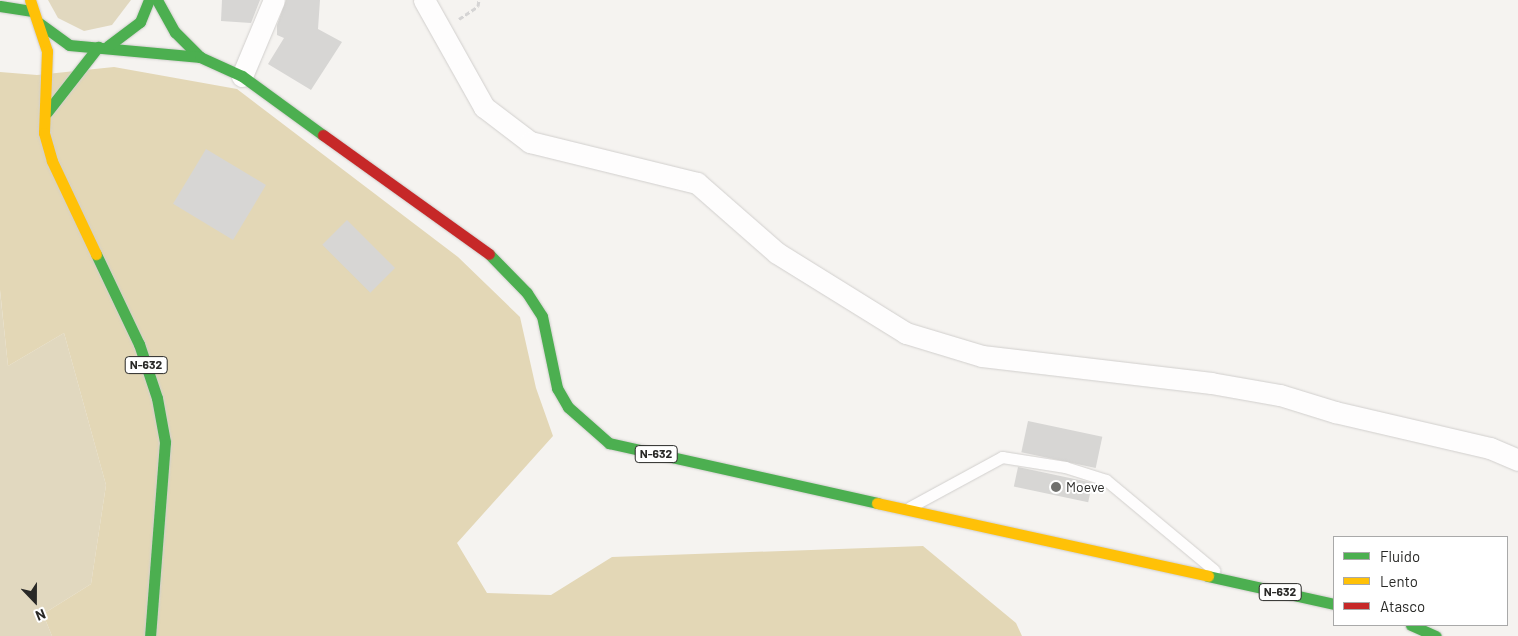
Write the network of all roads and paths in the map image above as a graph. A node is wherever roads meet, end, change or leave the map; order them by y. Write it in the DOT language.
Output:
graph roads {
  1 [pos="149,0"];
  2 [pos="156,0"];
  3 [pos="274,0"];
  4 [pos="424,0"];
  5 [pos="480,0"];
  6 [pos="0,6"];
  7 [pos="31,6"];
  8 [pos="39,24"];
  9 [pos="440,32"];
  10 [pos="103,46"];
  11 [pos="200,57"];
  12 [pos="242,76"];
  13 [pos="47,112"];
  14 [pos="1518,460"];
  15 [pos="907,509"];
  16 [pos="1226,580"];
  17 [pos="1333,604"];
  18 [pos="1413,626"];
  19 [pos="150,636"];
  20 [pos="1436,636"];
  1 -- 10 [label="main road"];
  2 -- 11 [label="main road"];
  3 -- 12 [label="street"];
  4 -- 9 [label="street"];
  5 -- 9 [label="path"];
  6 -- 7 [label="main road"];
  7 -- 8 [label="main road"];
  8 -- 10 [label="main road"];
  8 -- 13 [label="main road"];
  9 -- 14 [label="street"];
  10 -- 11 [label="main road"];
  10 -- 13 [label="main road"];
  11 -- 12 [label="main road, N-632"];
  12 -- 15 [label="main road, N-632"];
  13 -- 19 [label="main road, N-632"];
  15 -- 16 [label="main road, N-632"];
  15 -- 16 [label="lane"];
  16 -- 17 [label="main road, N-632"];
  18 -- 20 [label="main road"];
}
